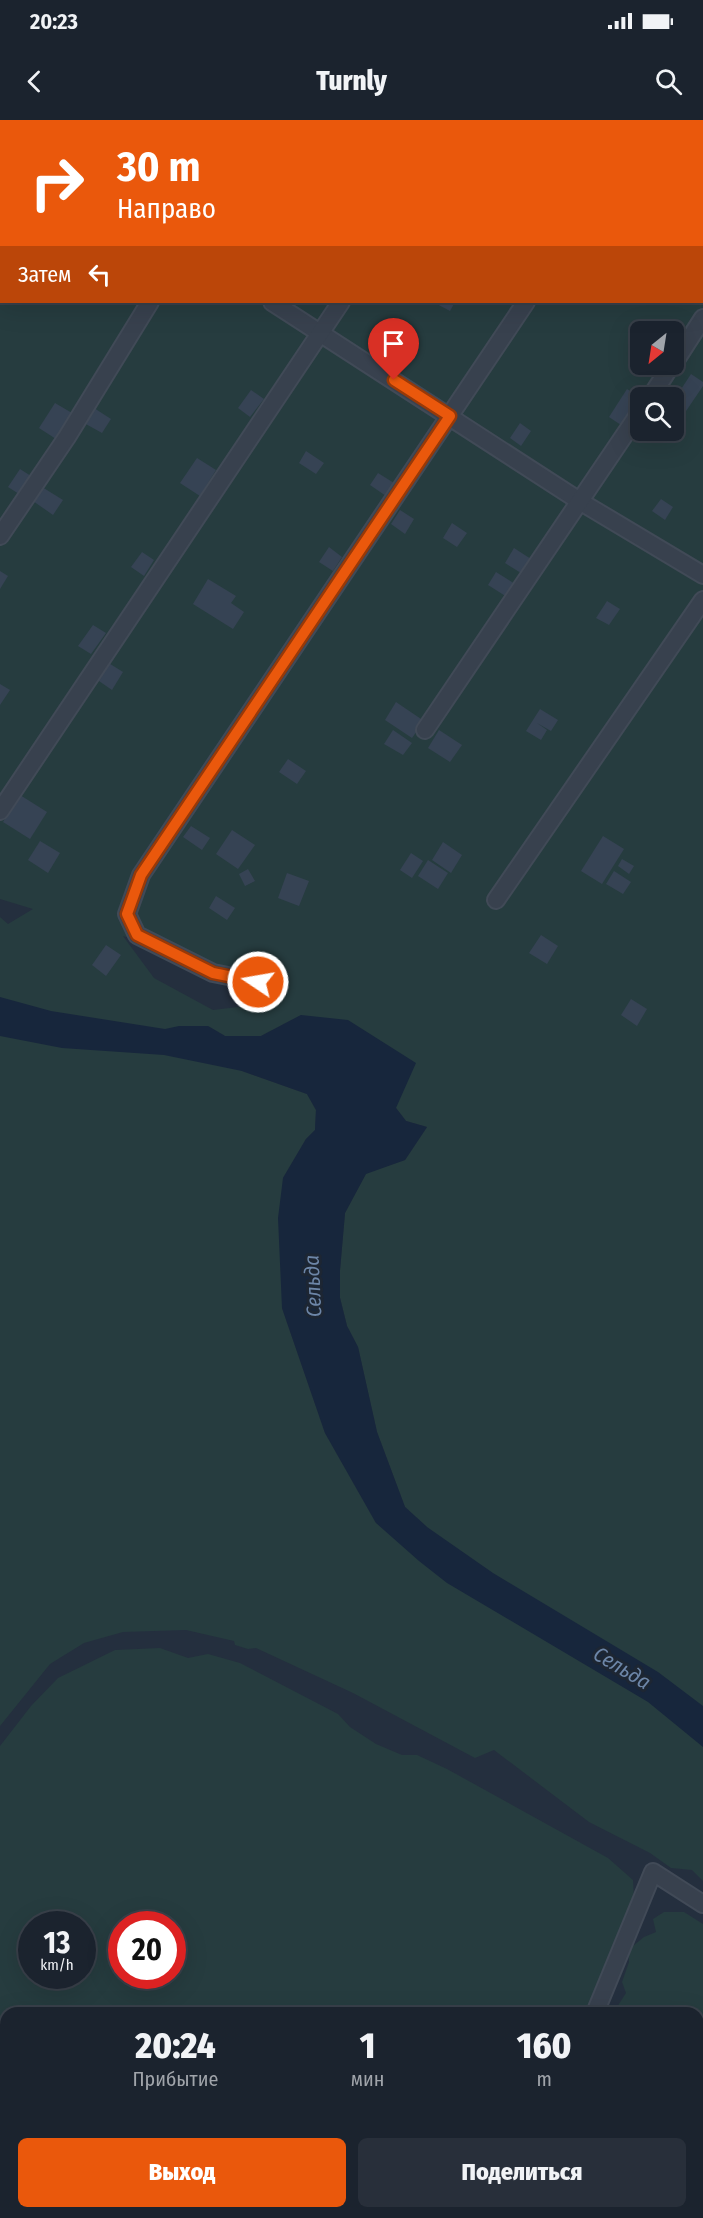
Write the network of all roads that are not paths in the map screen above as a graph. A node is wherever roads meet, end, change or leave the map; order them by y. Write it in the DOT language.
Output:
graph roads {
  1 [pos="149,303"];
  2 [pos="274,303"];
  3 [pos="340,303"];
  4 [pos="525,303"];
  5 [pos="703,318"];
  6 [pos="321,332"];
  7 [pos="684,347"];
  8 [pos="450,416"];
  9 [pos="630,427"];
  10 [pos="581,502"];
  11 [pos="0,536"];
  12 [pos="703,575"];
  13 [pos="703,600"];
  14 [pos="425,730"];
  15 [pos="0,811"];
  16 [pos="496,900"];
  17 [pos="258,982"];
  18 [pos="703,1904"];
  19 [pos="597,2007"];
  1 -- 11 [label="lane"];
  2 -- 6 [label="lane"];
  3 -- 6 [label="lane"];
  4 -- 8 [label="lane"];
  5 -- 7 [label="lane"];
  6 -- 8 [label="lane"];
  6 -- 15 [label="lane"];
  8 -- 10 [label="lane"];
  8 -- 17 [label="lane"];
  9 -- 10 [label="lane"];
  10 -- 12 [label="lane"];
  10 -- 14 [label="lane"];
  13 -- 16 [label="lane"];
  18 -- 19 [label="lane"];
}
